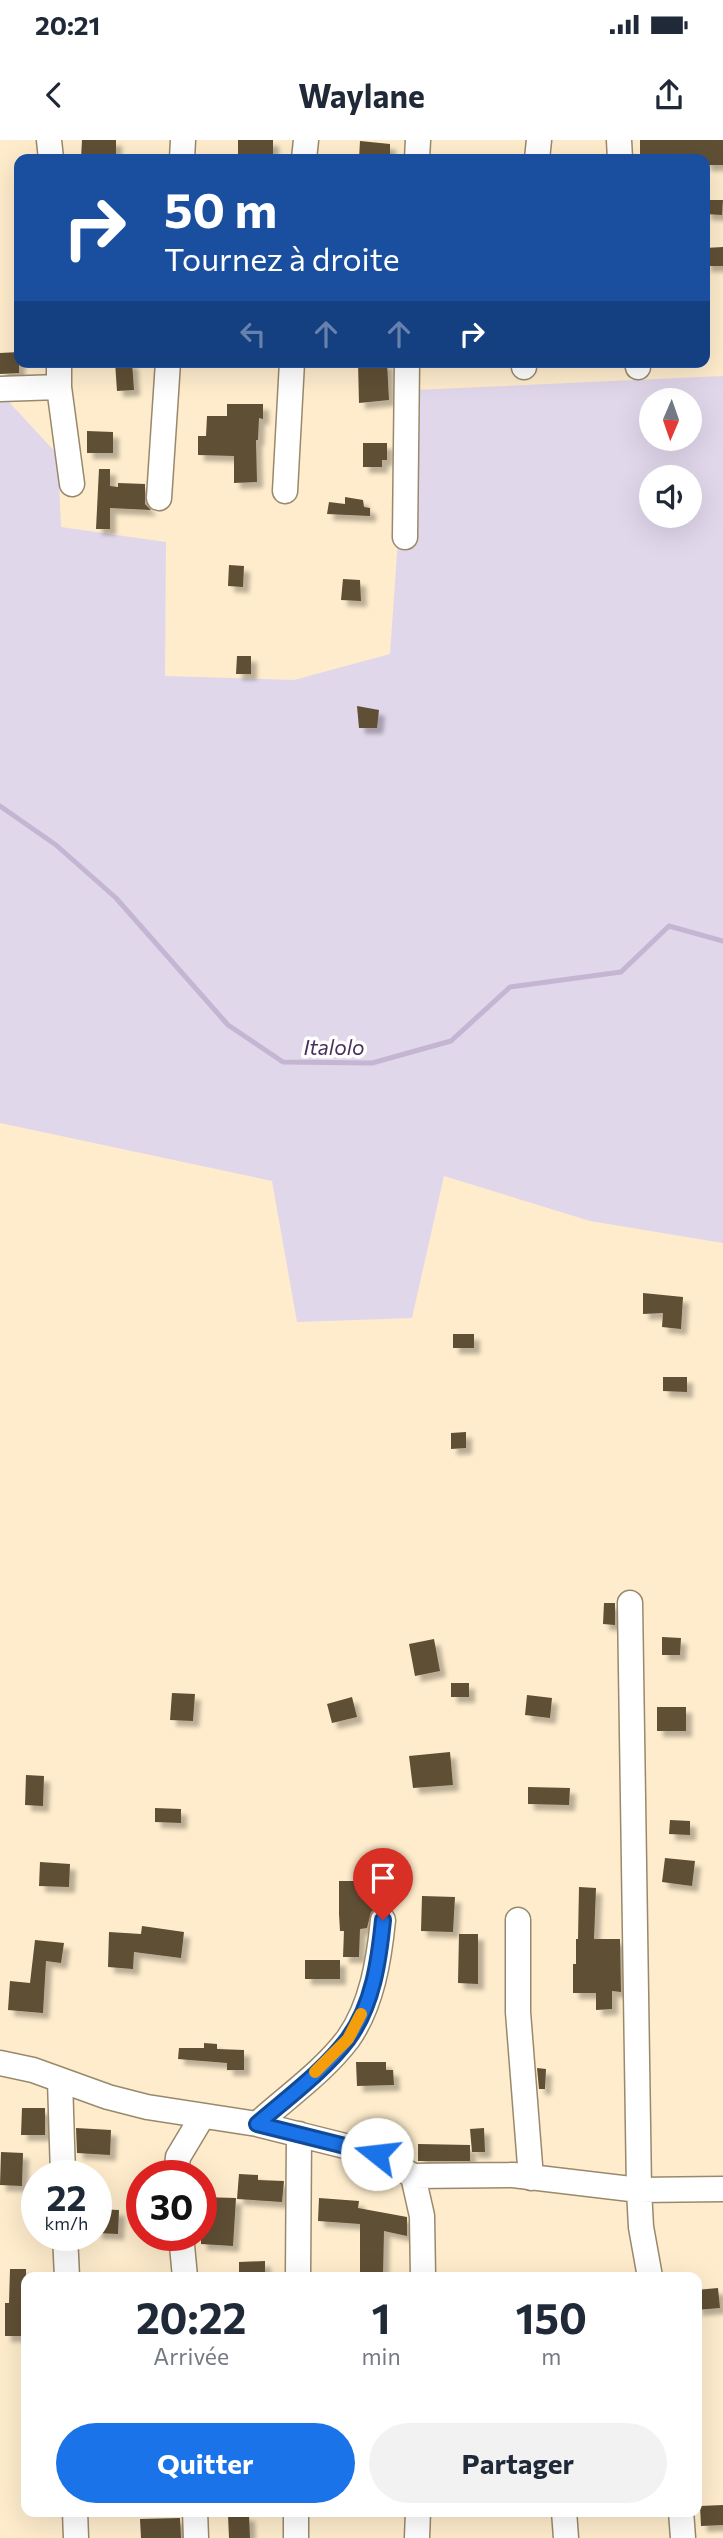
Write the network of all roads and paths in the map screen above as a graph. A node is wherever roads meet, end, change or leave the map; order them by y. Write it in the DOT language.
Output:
graph roads {
  1 [pos="59,368"];
  2 [pos="168,368"];
  3 [pos="292,368"];
  4 [pos="407,368"];
  5 [pos="59,387"];
  6 [pos="0,389"];
  7 [pos="72,484"];
  8 [pos="285,491"];
  9 [pos="159,498"];
  10 [pos="405,537"];
  11 [pos="630,1603"];
  12 [pos="383,1920"];
  13 [pos="518,1920"];
  14 [pos="0,2063"];
  15 [pos="60,2080"];
  16 [pos="202,2117"];
  17 [pos="257,2124"];
  18 [pos="299,2134"];
  19 [pos="63,2160"];
  20 [pos="178,2160"];
  21 [pos="413,2176"];
  22 [pos="531,2178"];
  23 [pos="723,2189"];
  24 [pos="639,2190"];
  25 [pos="66,2251"];
  26 [pos="183,2251"];
  27 [pos="67,2272"];
  28 [pos="185,2272"];
  29 [pos="298,2272"];
  30 [pos="423,2272"];
  31 [pos="649,2272"];
  32 [pos="75,2517"];
  33 [pos="195,2517"];
  34 [pos="296,2517"];
  35 [pos="418,2517"];
  36 [pos="564,2517"];
  37 [pos="681,2517"];
  38 [pos="76,2538"];
  39 [pos="197,2538"];
  40 [pos="296,2538"];
  41 [pos="417,2538"];
  42 [pos="566,2538"];
  43 [pos="683,2538"];
  1 -- 5 [label="street"];
  2 -- 9 [label="street"];
  3 -- 8 [label="street"];
  4 -- 10 [label="street"];
  5 -- 6 [label="street"];
  5 -- 7 [label="street"];
  11 -- 24 [label="street"];
  12 -- 17 [label="street"];
  13 -- 22 [label="street"];
  14 -- 15 [label="street"];
  15 -- 16 [label="street"];
  15 -- 19 [label="street"];
  16 -- 17 [label="street"];
  16 -- 20 [label="street"];
  17 -- 18 [label="street"];
  18 -- 21 [label="street"];
  18 -- 29 [label="street"];
  21 -- 22 [label="street"];
  21 -- 30 [label="street"];
  22 -- 24 [label="street"];
  23 -- 24 [label="street"];
  24 -- 31 [label="street"];
  25 -- 27 [label="street"];
  26 -- 28 [label="street"];
  32 -- 38 [label="street"];
  33 -- 39 [label="street"];
  34 -- 40 [label="street"];
  35 -- 41 [label="street"];
  36 -- 42 [label="street"];
  37 -- 43 [label="street"];
}
